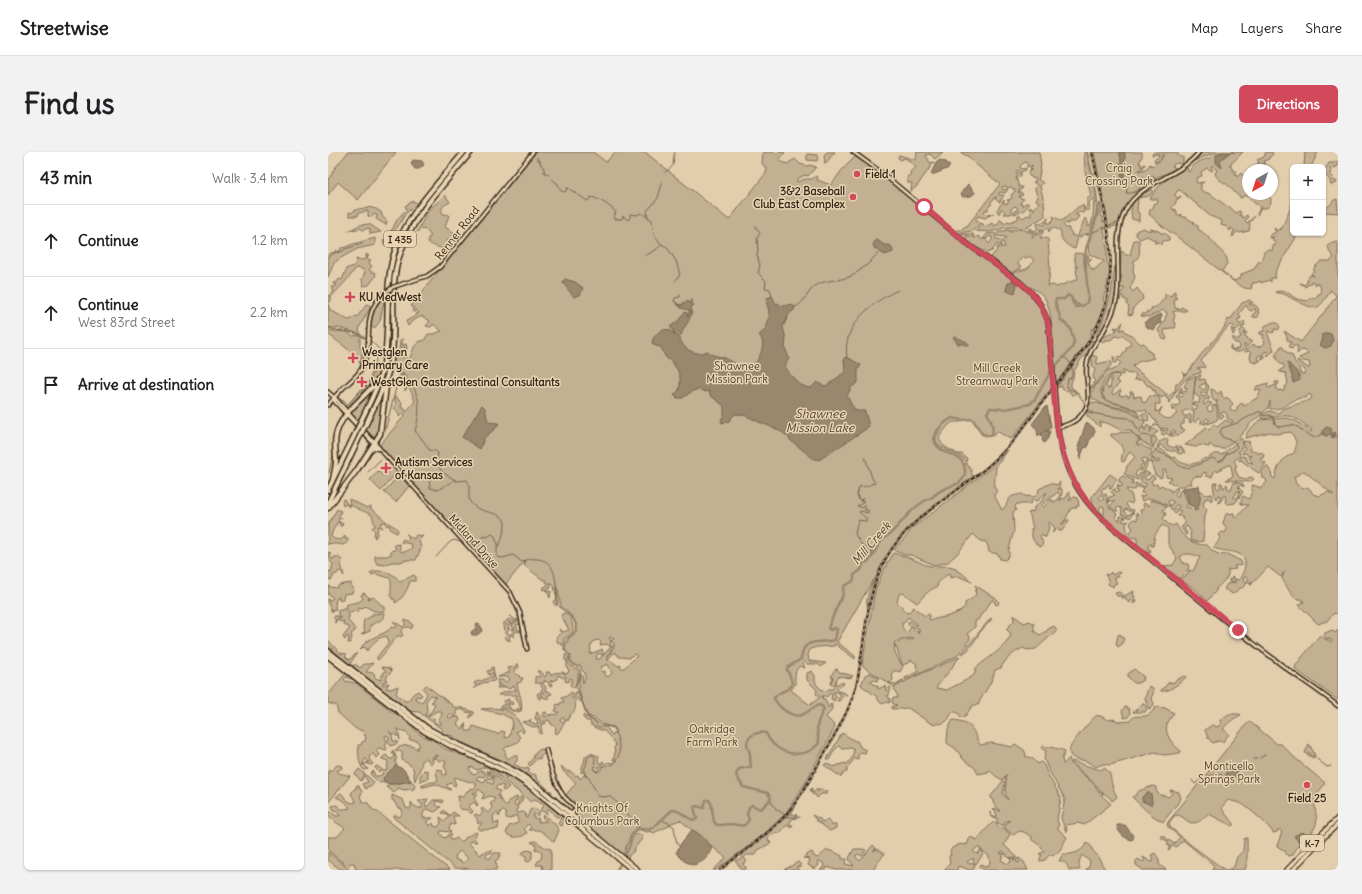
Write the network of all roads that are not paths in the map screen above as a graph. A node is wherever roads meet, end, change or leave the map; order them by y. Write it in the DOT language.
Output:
graph roads {
  1 [pos="464,152"];
  2 [pos="471,152"];
  3 [pos="532,152"];
  4 [pos="853,152"];
  5 [pos="1200,152"];
  6 [pos="389,373"];
  7 [pos="380,376"];
  8 [pos="328,392"];
  9 [pos="334,398"];
  10 [pos="328,405"];
  11 [pos="347,413"];
  12 [pos="1057,427"];
  13 [pos="374,443"];
  14 [pos="378,448"];
  15 [pos="370,450"];
  16 [pos="387,457"];
  17 [pos="333,479"];
  18 [pos="328,490"];
  19 [pos="328,503"];
  20 [pos="328,508"];
  21 [pos="527,649"];
  22 [pos="328,651"];
  23 [pos="328,656"];
  24 [pos="1338,706"];
  25 [pos="546,750"];
  26 [pos="571,816"];
  27 [pos="1338,818"];
  28 [pos="1338,824"];
  29 [pos="626,863"];
  30 [pos="632,870"];
  31 [pos="638,870"];
  32 [pos="1287,870"];
  33 [pos="1293,870"];
  1 -- 7 [label="highway, I 435"];
  2 -- 6 [label="highway, I 435"];
  3 -- 9 [label="main road, Renner Road, bridge"];
  4 -- 12 [label="main road, bridge"];
  5 -- 12 [label="main road"];
  6 -- 13 [label="highway"];
  6 -- 19 [label="highway, I 435, bridge"];
  7 -- 11 [label="highway"];
  7 -- 17 [label="highway, I 435, bridge"];
  8 -- 9 [label="main road, Midland Drive"];
  9 -- 10 [label="main road, Renner Road"];
  9 -- 11 [label="main road, Midland Drive"];
  11 -- 13 [label="main road, Midland Drive"];
  11 -- 17 [label="highway"];
  12 -- 24 [label="main road"];
  13 -- 14 [label="main road, Midland Drive"];
  13 -- 15 [label="highway"];
  13 -- 16 [label="main road, Midland Drive"];
  14 -- 15 [label="highway"];
  14 -- 16 [label="main road, Midland Drive"];
  15 -- 20 [label="highway"];
  16 -- 21 [label="main road, Midland Drive"];
  17 -- 18 [label="highway, I 435"];
  22 -- 26 [label="highway"];
  23 -- 26 [label="highway"];
  25 -- 26 [label="main road"];
  26 -- 29 [label="highway"];
  27 -- 32 [label="highway, K-7"];
  28 -- 33 [label="highway, K-7"];
  29 -- 30 [label="highway"];
  29 -- 31 [label="highway"];
}
